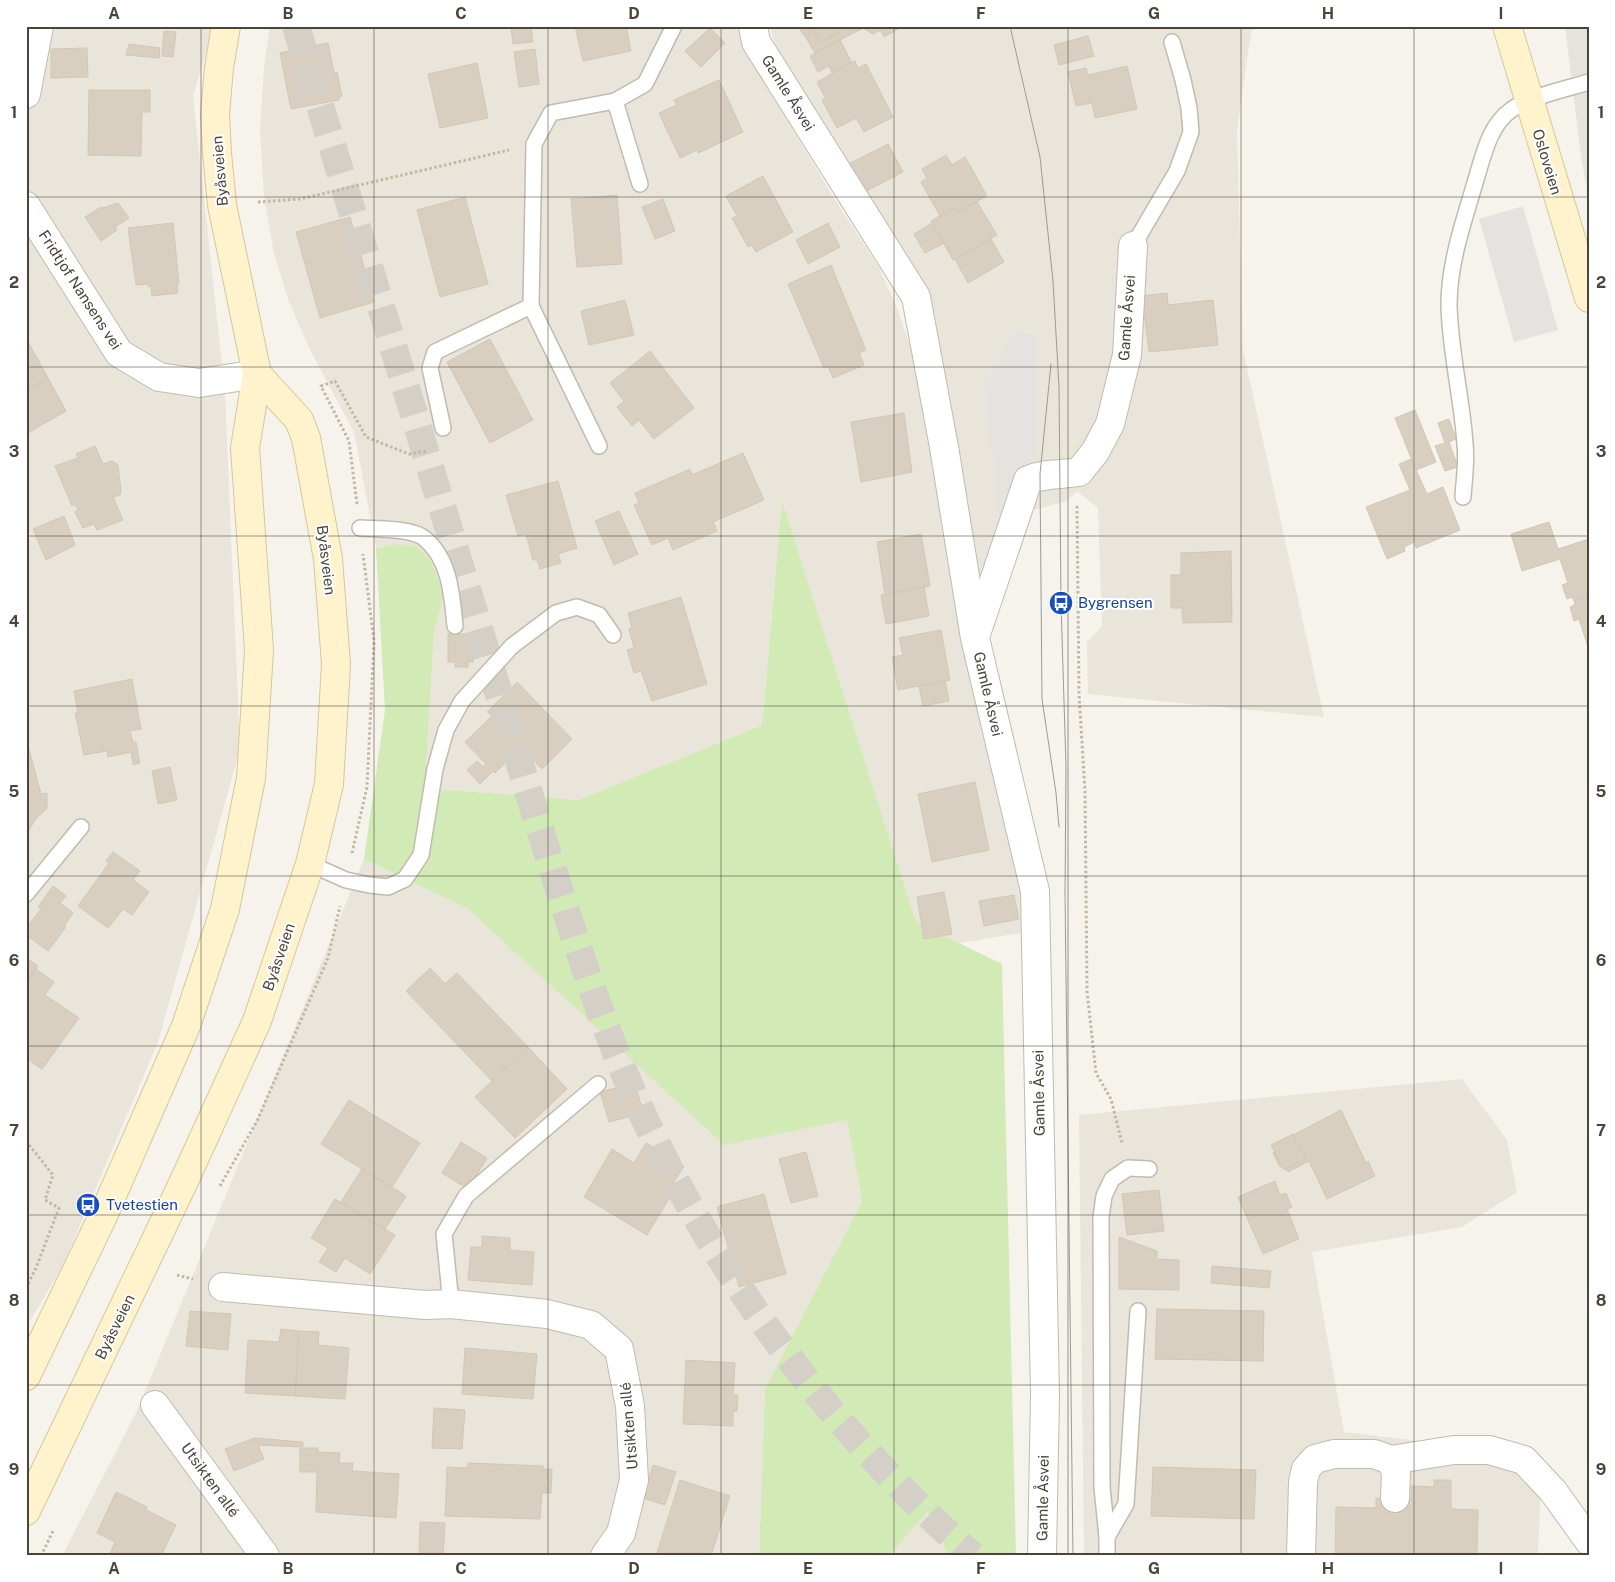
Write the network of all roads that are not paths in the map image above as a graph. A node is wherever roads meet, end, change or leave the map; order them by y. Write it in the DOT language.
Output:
graph roads {
  1 [pos="39,26"];
  2 [pos="226,26"];
  3 [pos="674,26"];
  4 [pos="753,26"];
  5 [pos="1507,26"];
  6 [pos="1172,42"];
  7 [pos="1589,82"];
  8 [pos="26,94"];
  9 [pos="615,101"];
  10 [pos="1529,101"];
  11 [pos="640,184"];
  12 [pos="26,206"];
  13 [pos="1133,246"];
  14 [pos="1589,298"];
  15 [pos="531,306"];
  16 [pos="257,374"];
  17 [pos="443,428"];
  18 [pos="599,446"];
  19 [pos="1463,497"];
  20 [pos="360,528"];
  21 [pos="455,626"];
  22 [pos="613,635"];
  23 [pos="975,638"];
  24 [pos="81,827"];
  25 [pos="310,864"];
  26 [pos="26,894"];
  27 [pos="598,1084"];
  28 [pos="1149,1169"];
  29 [pos="223,1287"];
  30 [pos="451,1304"];
  31 [pos="1138,1311"];
  32 [pos="26,1376"];
  33 [pos="155,1405"];
  34 [pos="1392,1460"];
  35 [pos="1395,1498"];
  36 [pos="26,1511"];
  37 [pos="1586,1536"];
  38 [pos="1107,1537"];
  39 [pos="265,1556"];
  40 [pos="605,1556"];
  41 [pos="1042,1556"];
  42 [pos="1107,1556"];
  43 [pos="1301,1556"];
  1 -- 8 [label="street"];
  2 -- 16 [label="main road, Byåsveien"];
  3 -- 9 [label="lane"];
  4 -- 23 [label="street, Gamle Åsvei"];
  5 -- 10 [label="main road, Osloveien"];
  6 -- 13 [label="lane, Gamle Åsvei"];
  7 -- 10 [label="lane"];
  9 -- 11 [label="lane"];
  9 -- 15 [label="lane"];
  10 -- 14 [label="main road, Osloveien"];
  10 -- 19 [label="lane"];
  12 -- 16 [label="street, Fridtjof Nansens vei"];
  13 -- 23 [label="street, Gamle Åsvei"];
  15 -- 17 [label="lane"];
  15 -- 18 [label="lane"];
  16 -- 25 [label="main road, Byåsveien"];
  16 -- 32 [label="main road, Byåsveien"];
  20 -- 21 [label="lane"];
  22 -- 25 [label="lane"];
  23 -- 41 [label="street, Gamle Åsvei"];
  24 -- 26 [label="lane"];
  25 -- 36 [label="main road, Byåsveien"];
  27 -- 30 [label="lane"];
  28 -- 38 [label="lane"];
  29 -- 30 [label="street, Utsikten allé"];
  30 -- 40 [label="street, Utsikten allé"];
  31 -- 38 [label="lane"];
  33 -- 39 [label="street, Utsikten allé"];
  34 -- 35 [label="street"];
  34 -- 37 [label="street"];
  34 -- 43 [label="street"];
  38 -- 42 [label="lane"];
}
